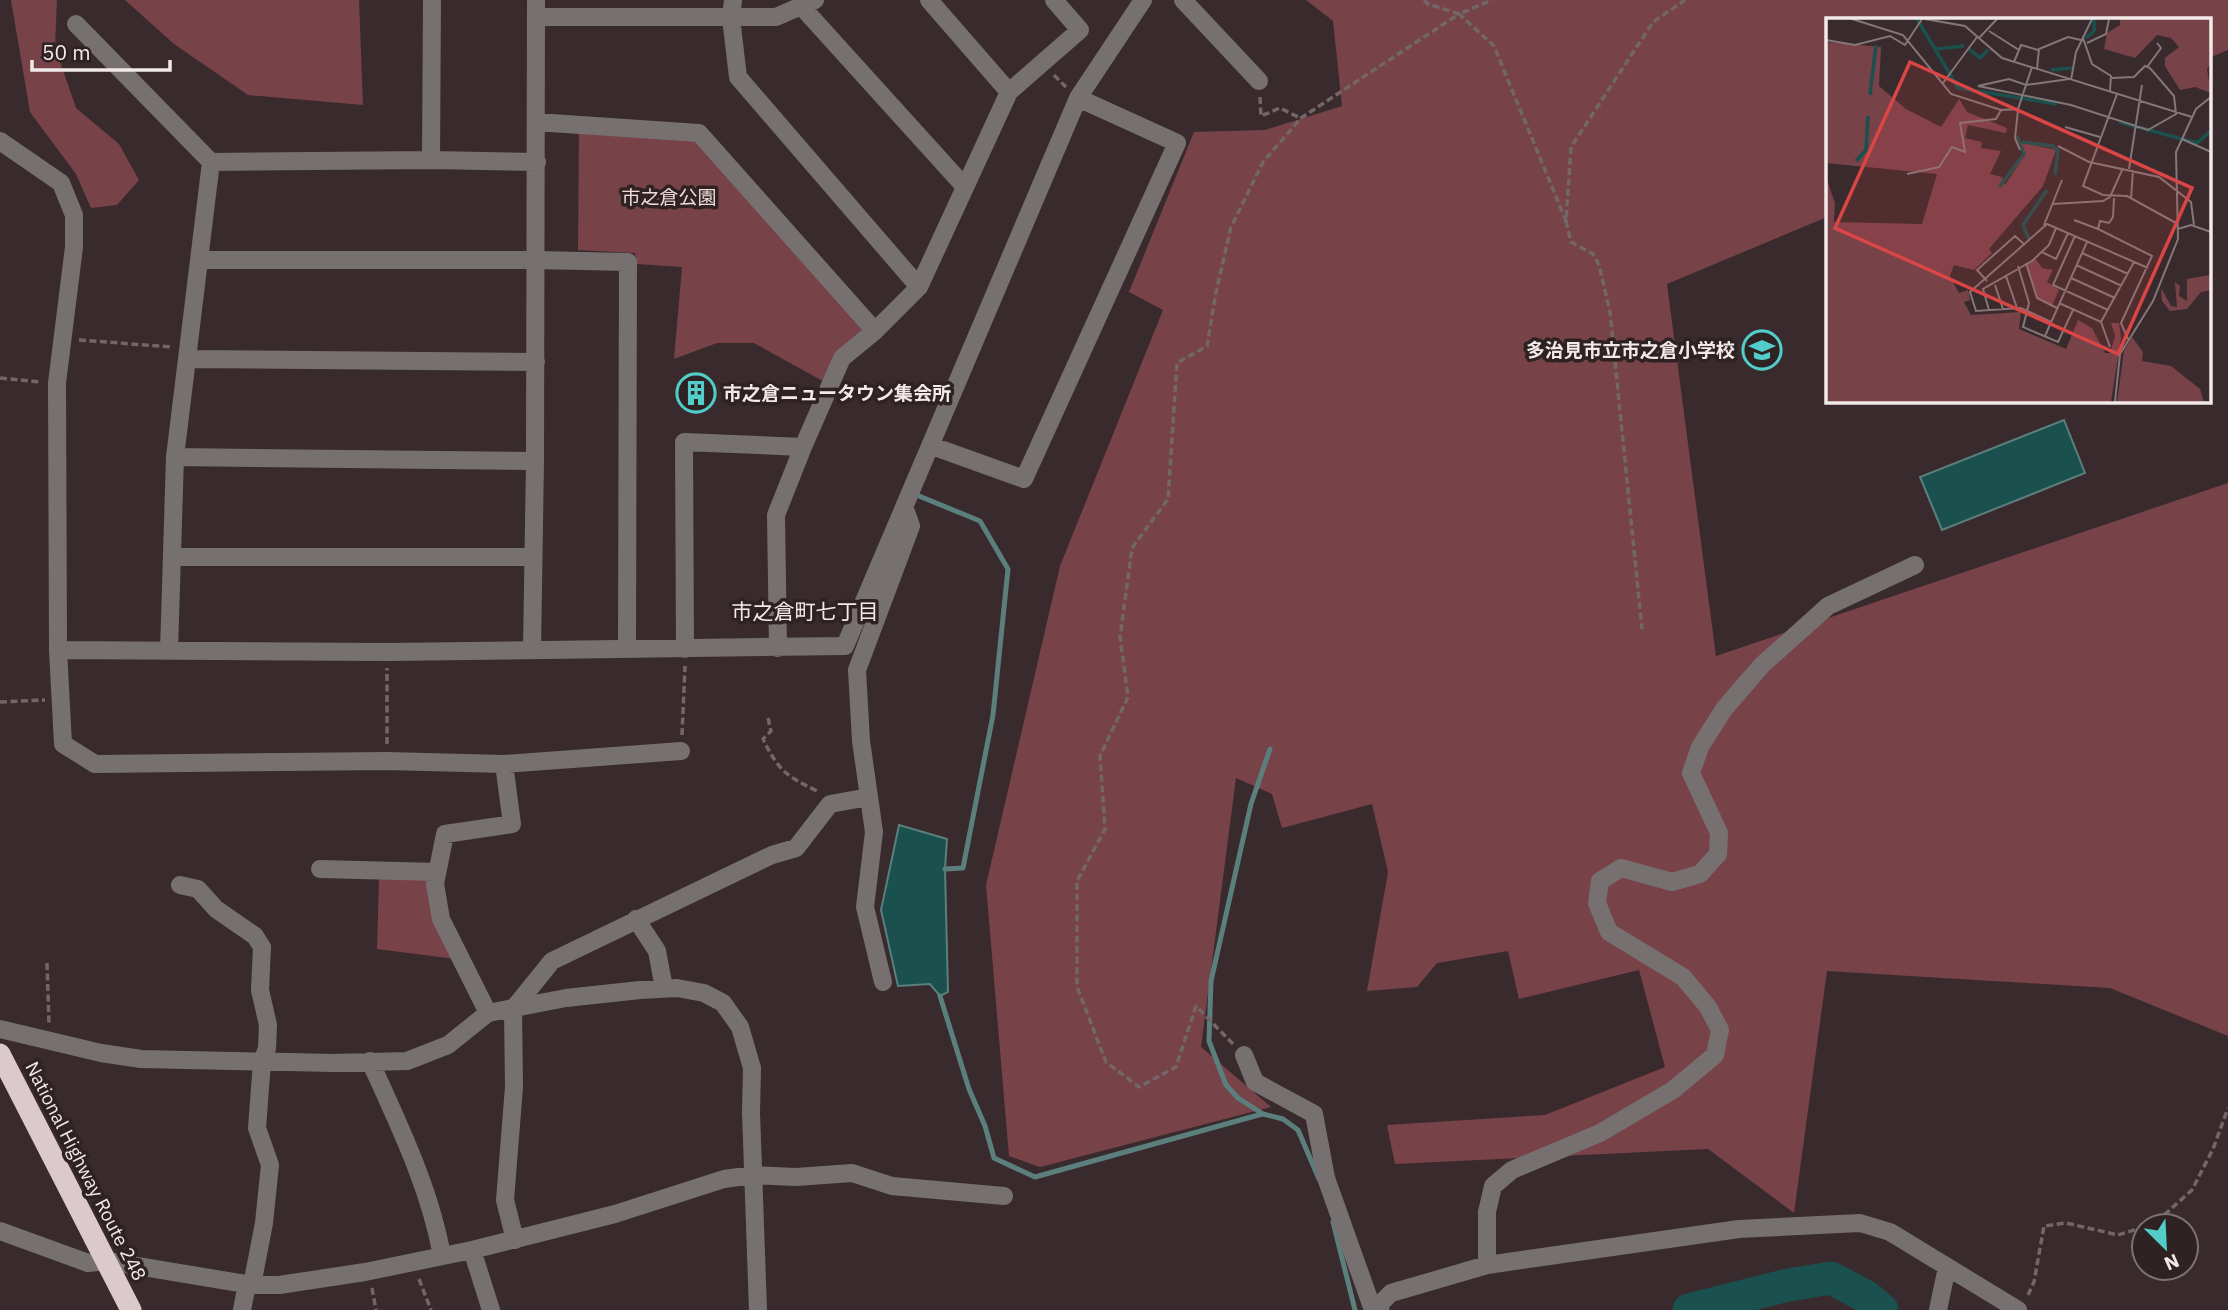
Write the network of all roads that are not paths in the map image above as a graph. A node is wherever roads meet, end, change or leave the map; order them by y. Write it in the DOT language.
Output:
graph roads {
  1 [pos="432,0"];
  2 [pos="929,0"];
  3 [pos="1054,0"];
  4 [pos="1143,0"];
  5 [pos="1183,0"];
  6 [pos="809,4"];
  7 [pos="536,8"];
  8 [pos="732,9"];
  9 [pos="76,24"];
  10 [pos="1259,80"];
  11 [pos="1009,92"];
  12 [pos="1078,98"];
  13 [pos="536,122"];
  14 [pos="0,141"];
  15 [pos="431,160"];
  16 [pos="211,162"];
  17 [pos="537,162"];
  18 [pos="965,187"];
  19 [pos="200,260"];
  20 [pos="536,260"];
  21 [pos="919,287"];
  22 [pos="875,331"];
  23 [pos="188,354"];
  24 [pos="536,362"];
  25 [pos="932,446"];
  26 [pos="803,447"];
  27 [pos="175,457"];
  28 [pos="536,461"];
  29 [pos="905,509"];
  30 [pos="173,557"];
  31 [pos="533,557"];
  32 [pos="1915,565"];
  33 [pos="778,648"];
  34 [pos="627,649"];
  35 [pos="685,649"];
  36 [pos="58,650"];
  37 [pos="532,650"];
  38 [pos="169,651"];
  39 [pos="681,751"];
  40 [pos="504,764"];
  41 [pos="869,797"];
  42 [pos="320,869"];
  43 [pos="437,872"];
  44 [pos="180,886"];
  45 [pos="636,919"];
  46 [pos="883,982"];
  47 [pos="664,988"];
  48 [pos="513,1009"];
  49 [pos="488,1013"];
  50 [pos="0,1029"];
  51 [pos="0,1054"];
  52 [pos="1244,1055"];
  53 [pos="370,1061"];
  54 [pos="262,1062"];
  55 [pos="753,1175"];
  56 [pos="1004,1196"];
  57 [pos="0,1231"];
  58 [pos="515,1240"];
  59 [pos="472,1250"];
  60 [pos="442,1256"];
  61 [pos="107,1261"];
  62 [pos="1487,1265"];
  63 [pos="1947,1267"];
  64 [pos="250,1284"];
  65 [pos="2022,1305"];
  66 [pos="131,1310"];
  67 [pos="242,1310"];
  68 [pos="491,1310"];
  69 [pos="758,1310"];
  70 [pos="1373,1310"];
  71 [pos="1380,1310"];
  72 [pos="1938,1310"];
  1 -- 15 [label="street"];
  2 -- 11 [label="street"];
  3 -- 11 [label="street"];
  4 -- 12 [label="street"];
  5 -- 10 [label="street"];
  6 -- 8 [label="street"];
  6 -- 18 [label="street"];
  7 -- 8 [label="street"];
  7 -- 13 [label="street"];
  8 -- 21 [label="street"];
  9 -- 16 [label="street"];
  11 -- 18 [label="street"];
  12 -- 25 [label="street"];
  12 -- 25 [label="street"];
  13 -- 17 [label="street"];
  13 -- 22 [label="street"];
  14 -- 36 [label="street"];
  15 -- 16 [label="street"];
  15 -- 17 [label="street"];
  16 -- 19 [label="street"];
  17 -- 20 [label="street"];
  18 -- 21 [label="street"];
  19 -- 20 [label="street"];
  19 -- 23 [label="street"];
  20 -- 24 [label="street"];
  20 -- 34 [label="street"];
  21 -- 22 [label="street"];
  22 -- 26 [label="street"];
  23 -- 24 [label="street"];
  23 -- 27 [label="street"];
  24 -- 28 [label="street"];
  25 -- 29 [label="street"];
  26 -- 33 [label="street"];
  26 -- 35 [label="street"];
  27 -- 28 [label="street"];
  27 -- 30 [label="street"];
  28 -- 31 [label="street"];
  29 -- 33 [label="street"];
  29 -- 41 [label="street"];
  30 -- 31 [label="street"];
  30 -- 38 [label="street"];
  31 -- 37 [label="street"];
  32 -- 62 [label="street"];
  33 -- 35 [label="street"];
  34 -- 35 [label="street"];
  34 -- 37 [label="street"];
  36 -- 38 [label="street"];
  36 -- 40 [label="street"];
  37 -- 38 [label="street"];
  39 -- 40 [label="street"];
  40 -- 43 [label="street"];
  41 -- 45 [label="street"];
  41 -- 46 [label="street"];
  42 -- 43 [label="street"];
  43 -- 49 [label="street"];
  44 -- 54 [label="street"];
  45 -- 47 [label="street"];
  45 -- 48 [label="street"];
  47 -- 48 [label="street"];
  47 -- 55 [label="street"];
  48 -- 49 [label="street"];
  48 -- 58 [label="street"];
  49 -- 53 [label="street"];
  50 -- 54 [label="street"];
  51 -- 61 [label="highway, National Highway Route 248"];
  52 -- 70 [label="street"];
  53 -- 54 [label="street"];
  53 -- 60 [label="street"];
  54 -- 64 [label="street"];
  55 -- 56 [label="street"];
  55 -- 58 [label="street"];
  55 -- 69 [label="street"];
  57 -- 61 [label="street"];
  58 -- 59 [label="street"];
  59 -- 60 [label="street"];
  59 -- 68 [label="street"];
  60 -- 64 [label="street"];
  61 -- 64 [label="street"];
  61 -- 66 [label="highway, National Highway Route 248"];
  62 -- 63 [label="street"];
  62 -- 71 [label="street"];
  63 -- 65 [label="street"];
  63 -- 72 [label="street"];
  64 -- 67 [label="street"];
}
